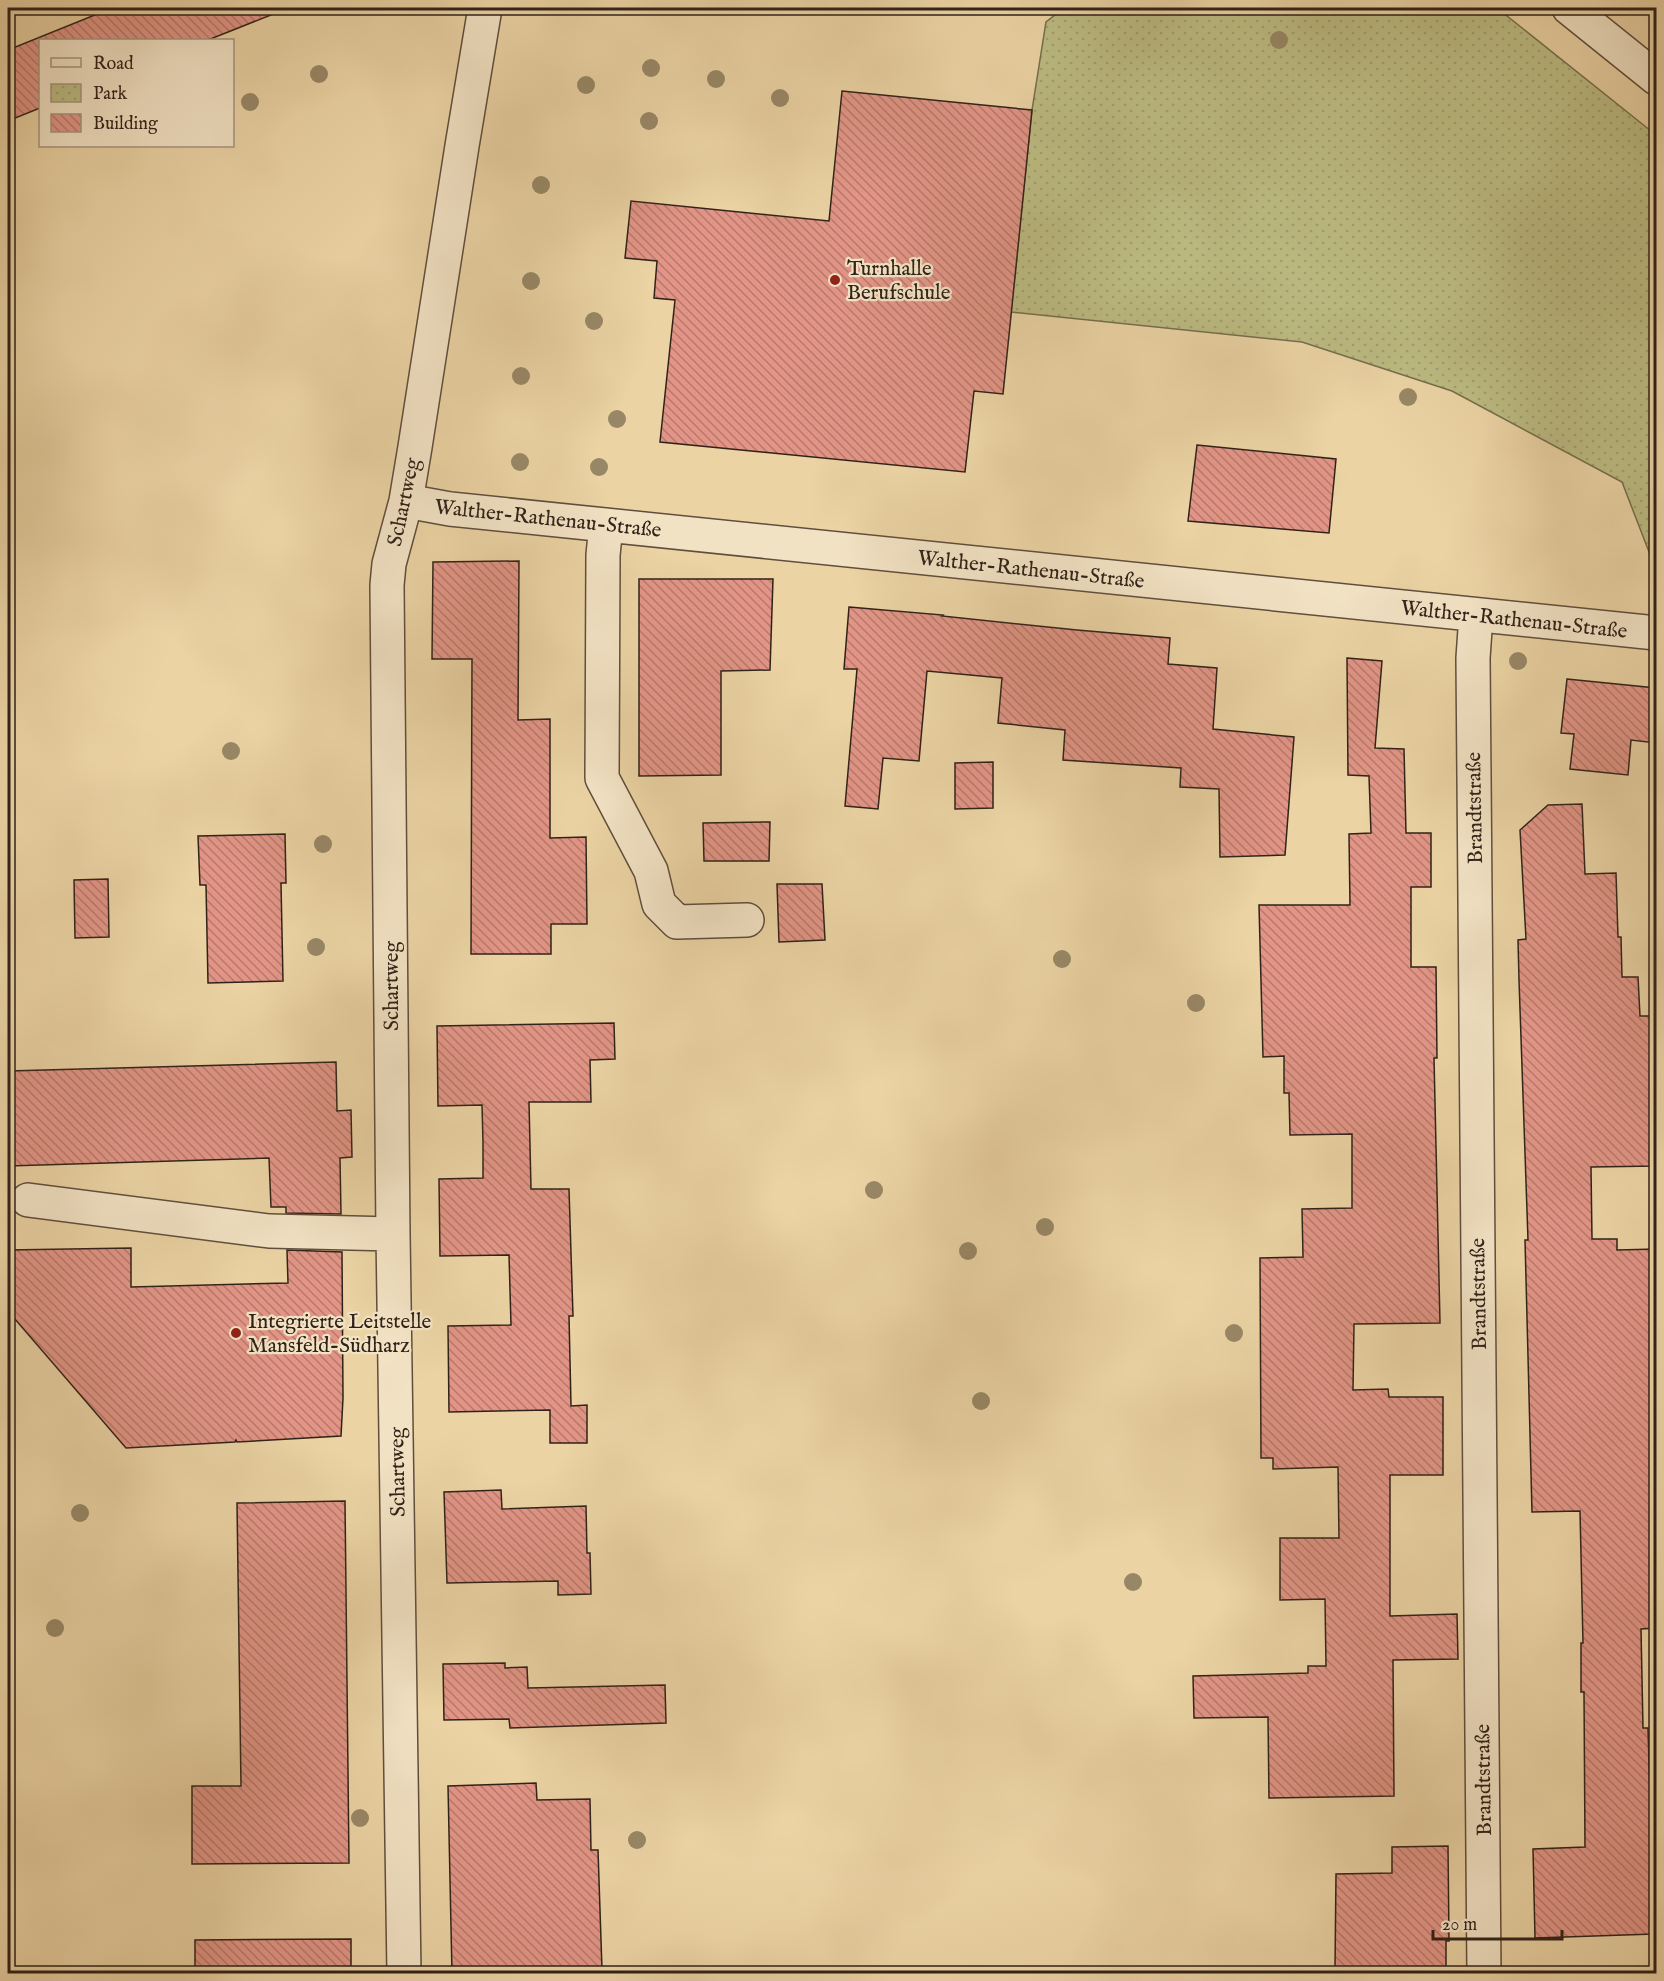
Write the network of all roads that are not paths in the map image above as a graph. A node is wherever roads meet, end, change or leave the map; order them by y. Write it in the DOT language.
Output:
graph roads {
  1 [pos="485,8"];
  2 [pos="1569,8"];
  3 [pos="1656,78"];
  4 [pos="406,501"];
  5 [pos="606,525"];
  6 [pos="1476,615"];
  7 [pos="1656,633"];
  8 [pos="747,920"];
  9 [pos="28,1200"];
  10 [pos="393,1234"];
  11 [pos="404,1974"];
  12 [pos="1484,1974"];
  1 -- 4 [label="street, Schartweg"];
  2 -- 3 [label="street"];
  4 -- 5 [label="street, Walther-Rathenau-Straße"];
  4 -- 10 [label="street, Schartweg"];
  5 -- 6 [label="street, Walther-Rathenau-Straße"];
  5 -- 8 [label="street"];
  6 -- 7 [label="street, Walther-Rathenau-Straße"];
  6 -- 12 [label="street, Brandtstraße"];
  9 -- 10 [label="street"];
  10 -- 11 [label="street, Schartweg"];
}
